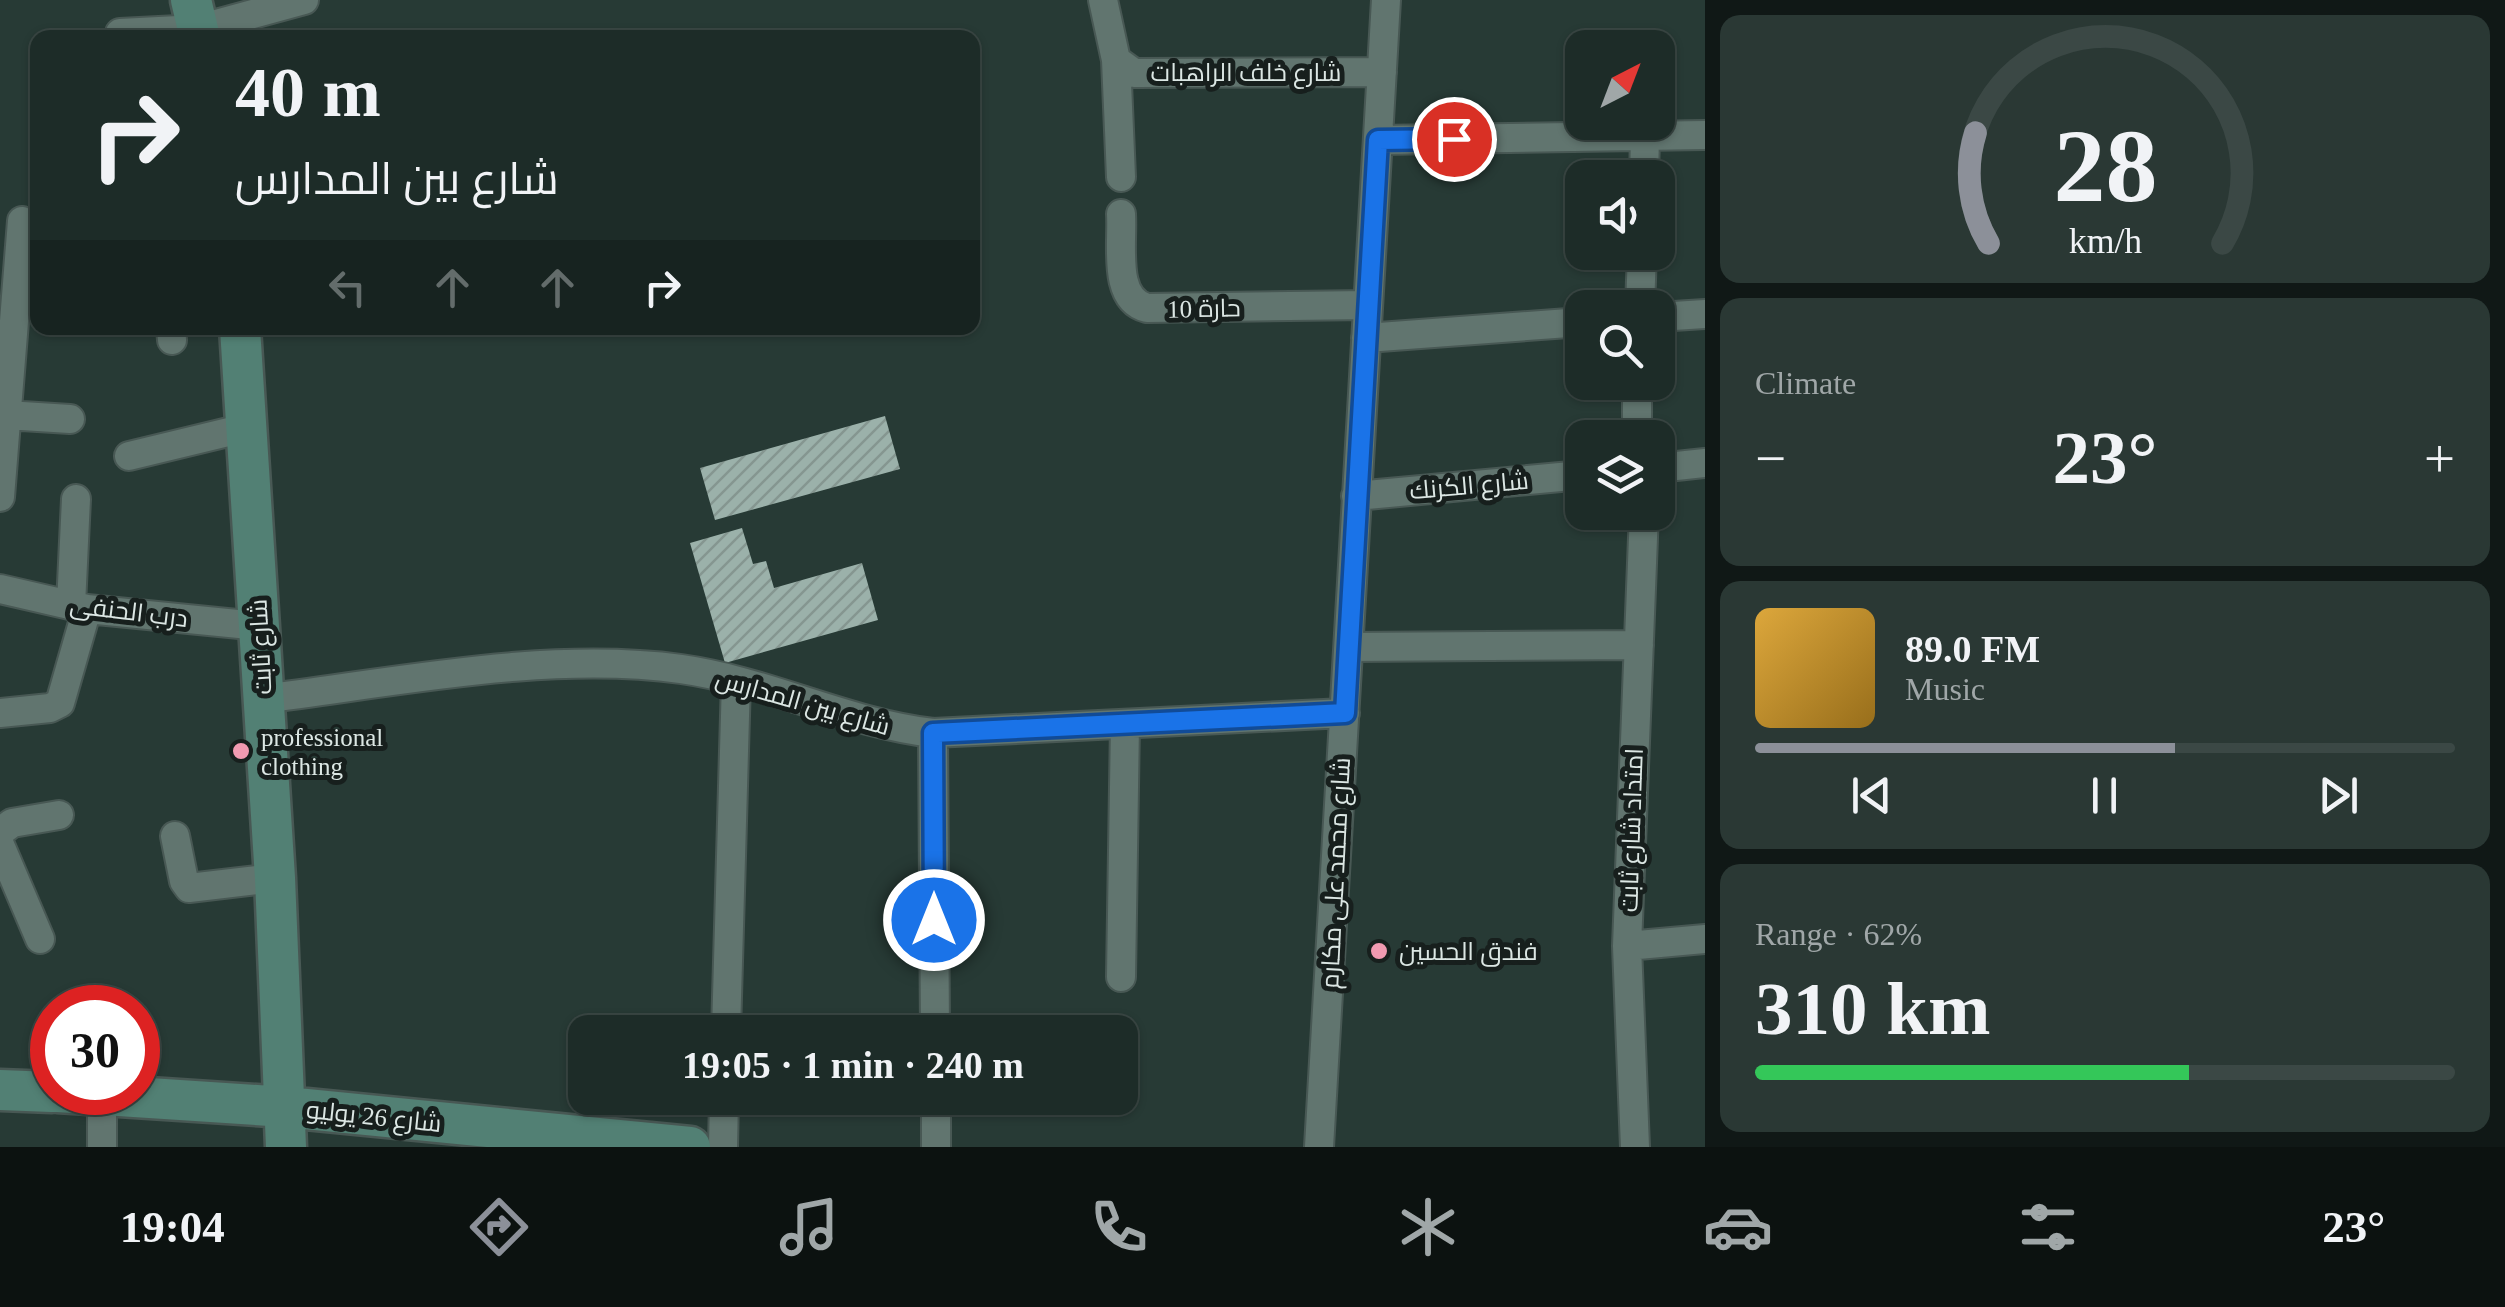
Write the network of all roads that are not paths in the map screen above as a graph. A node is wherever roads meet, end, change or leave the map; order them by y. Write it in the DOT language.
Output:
graph roads {
  1 [pos="304,0"];
  2 [pos="1103,0"];
  3 [pos="1386,0"];
  4 [pos="196,22"];
  5 [pos="141,30"];
  6 [pos="1116,60"];
  7 [pos="1382,72"];
  8 [pos="1705,135"];
  9 [pos="1675,136"];
  10 [pos="1565,137"];
  11 [pos="1378,140"];
  12 [pos="1121,176"];
  13 [pos="1122,214"];
  14 [pos="20,221"];
  15 [pos="1368,305"];
  16 [pos="1705,314"];
  17 [pos="1675,316"];
  18 [pos="1565,323"];
  19 [pos="241,335"];
  20 [pos="1366,338"];
  21 [pos="6,340"];
  22 [pos="6,415"];
  23 [pos="70,419"];
  24 [pos="249,427"];
  25 [pos="2,448"];
  26 [pos="129,456"];
  27 [pos="1705,463"];
  28 [pos="1675,466"];
  29 [pos="1565,477"];
  30 [pos="1356,496"];
  31 [pos="0,497"];
  32 [pos="76,499"];
  33 [pos="1643,530"];
  34 [pos="0,589"];
  35 [pos="79,607"];
  36 [pos="258,626"];
  37 [pos="1639,645"];
  38 [pos="1349,647"];
  39 [pos="736,681"];
  40 [pos="263,699"];
  41 [pos="0,713"];
  42 [pos="1345,713"];
  43 [pos="1125,724"];
  44 [pos="933,733"];
  45 [pos="59,815"];
  46 [pos="0,832"];
  47 [pos="175,836"];
  48 [pos="0,845"];
  49 [pos="275,878"];
  50 [pos="40,939"];
  51 [pos="1705,940"];
  52 [pos="1627,946"];
  53 [pos="1121,976"];
  54 [pos="726,1015"];
  55 [pos="935,1015"];
  56 [pos="0,1090"];
  57 [pos="30,1091"];
  58 [pos="160,1104"];
  59 [pos="102,1115"];
  60 [pos="724,1115"];
  61 [pos="936,1115"];
  62 [pos="286,1127"];
  63 [pos="102,1147"];
  64 [pos="690,1147"];
  65 [pos="723,1147"];
  66 [pos="936,1147"];
  67 [pos="1319,1147"];
  68 [pos="1635,1147"];
  1 -- 4 [label="street"];
  2 -- 6 [label="street, شارع خلف الراهبات"];
  3 -- 7 [label="street, شارع محمد على مكارم"];
  4 -- 5 [label="street"];
  6 -- 7 [label="street, شارع خلف الراهبات"];
  6 -- 12 [label="street"];
  7 -- 11 [label="street, شارع محمد على مكارم"];
  8 -- 9 [label="street"];
  10 -- 11 [label="street"];
  11 -- 15 [label="street, شارع محمد على مكارم"];
  13 -- 15 [label="street, حارة 10"];
  14 -- 21 [label="street"];
  15 -- 20 [label="street, شارع محمد على مكارم"];
  16 -- 17 [label="street"];
  18 -- 20 [label="street"];
  19 -- 24 [label="main road, شارع ثابت"];
  20 -- 30 [label="street, شارع محمد على مكارم"];
  21 -- 22 [label="street"];
  22 -- 23 [label="street"];
  22 -- 25 [label="street"];
  24 -- 26 [label="street"];
  24 -- 36 [label="main road, شارع ثابت"];
  25 -- 31 [label="street"];
  27 -- 28 [label="street"];
  29 -- 30 [label="street, شارع الكرنك"];
  30 -- 38 [label="street, شارع محمد على مكارم"];
  32 -- 35 [label="street"];
  33 -- 37 [label="street, امتداد شارع ثابت"];
  34 -- 35 [label="street, درب الحنفى"];
  35 -- 36 [label="street, درب الحنفى"];
  35 -- 41 [label="street"];
  36 -- 40 [label="main road, شارع ثابت"];
  37 -- 38 [label="street"];
  37 -- 52 [label="street, امتداد شارع ثابت"];
  38 -- 42 [label="street, شارع محمد على مكارم"];
  39 -- 40 [label="street, شارع بين المدارس"];
  39 -- 44 [label="street, شارع بين المدارس"];
  39 -- 54 [label="street"];
  40 -- 49 [label="main road, شارع ثابت"];
  42 -- 43 [label="street, شارع بين المدارس"];
  42 -- 67 [label="street, شارع محمد على مكارم"];
  43 -- 44 [label="street, شارع بين المدارس"];
  43 -- 53 [label="street"];
  44 -- 55 [label="street"];
  45 -- 46 [label="street"];
  47 -- 49 [label="street"];
  48 -- 50 [label="street"];
  49 -- 62 [label="main road, شارع ثابت"];
  51 -- 52 [label="street"];
  52 -- 68 [label="street, امتداد شارع ثابت"];
  56 -- 57 [label="main road, شارع 26 يوليو"];
  58 -- 62 [label="main road, شارع 26 يوليو"];
  59 -- 63 [label="street"];
  60 -- 65 [label="street"];
  61 -- 66 [label="street"];
  62 -- 64 [label="main road, شارع 26 يوليو"];
}
